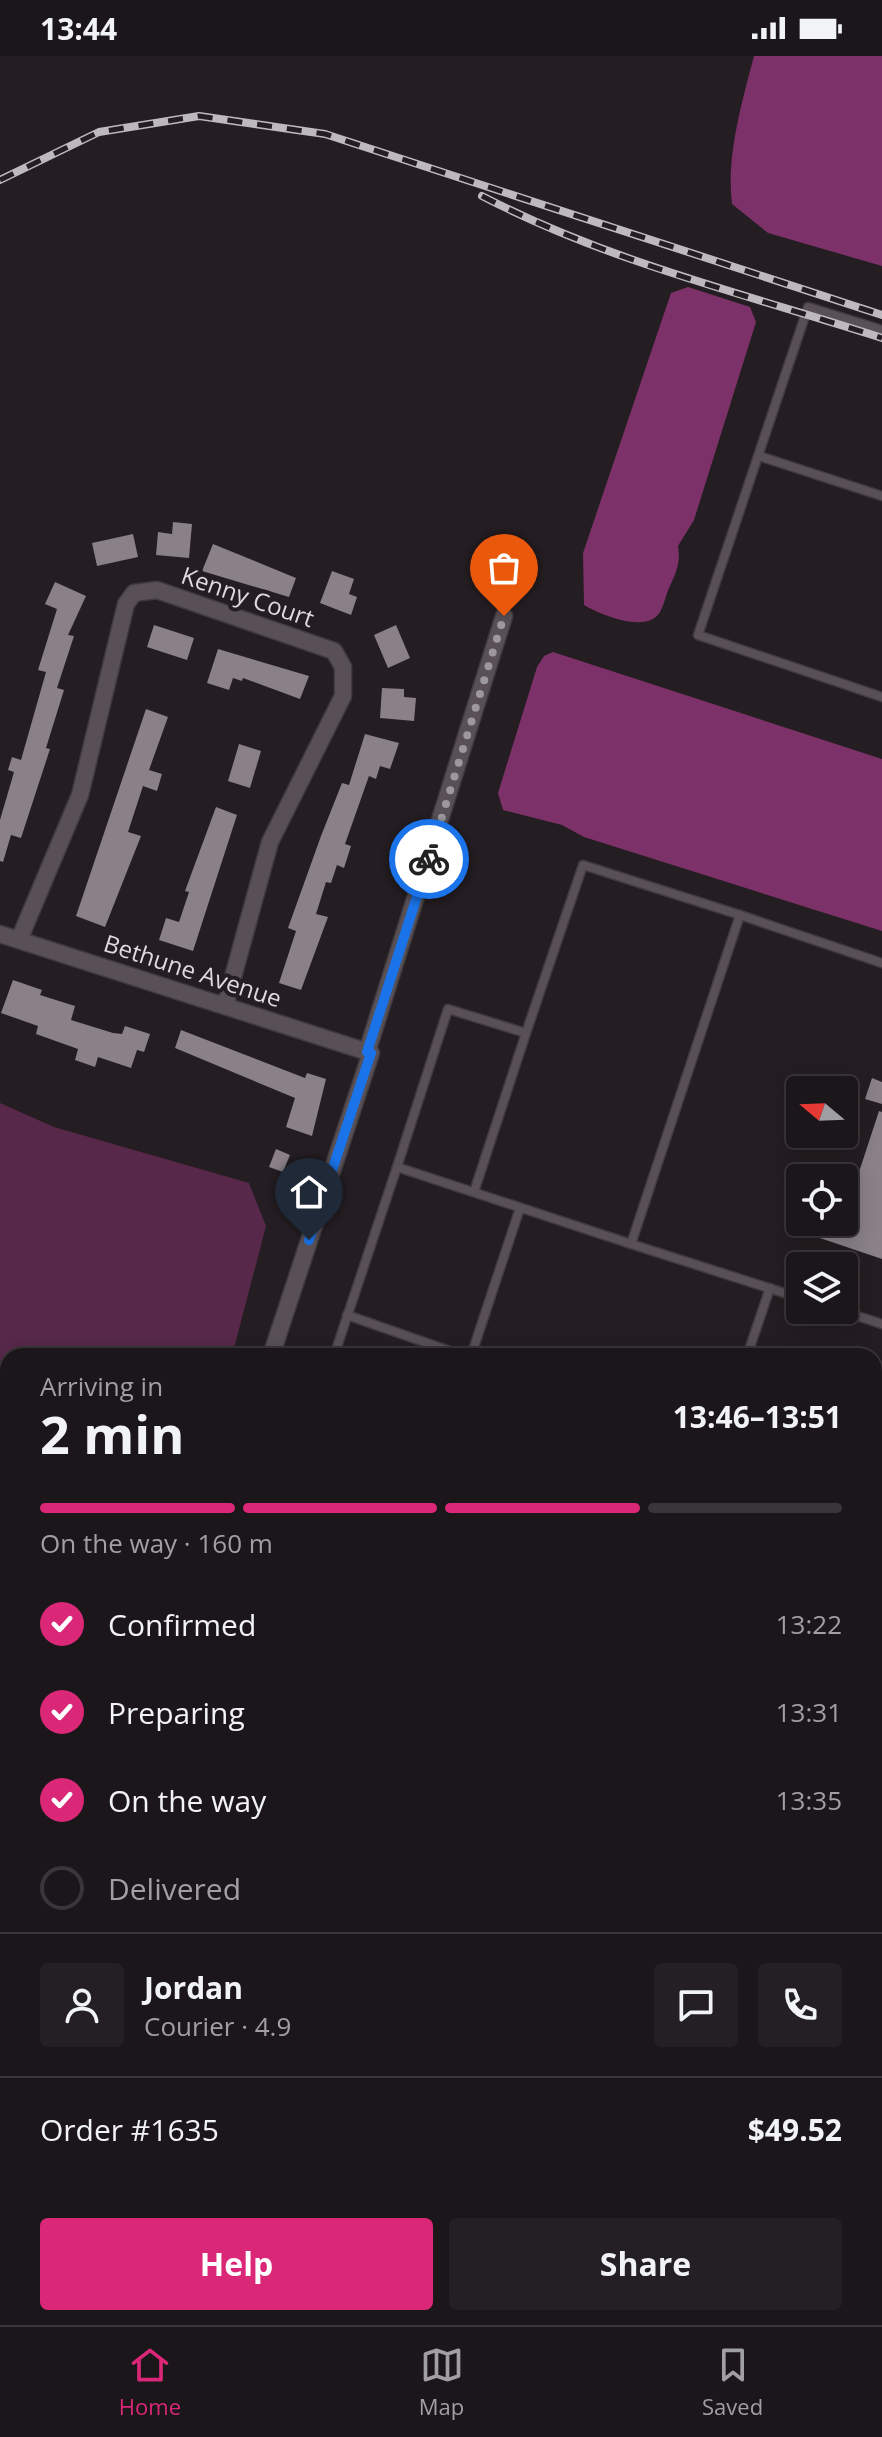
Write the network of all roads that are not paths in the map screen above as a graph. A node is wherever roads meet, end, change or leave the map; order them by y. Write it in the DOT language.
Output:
graph roads {
  1 [pos="882,330"];
  2 [pos="759,456"];
  3 [pos="882,496"];
  4 [pos="504,616"];
  5 [pos="882,697"];
  6 [pos="740,915"];
  7 [pos="0,934"];
  8 [pos="19,940"];
  9 [pos="882,963"];
  10 [pos="225,1006"];
  11 [pos="526,1033"];
  12 [pos="369,1052"];
  13 [pos="397,1167"];
  14 [pos="474,1192"];
  15 [pos="520,1208"];
  16 [pos="631,1244"];
  17 [pos="770,1288"];
  18 [pos="786,1293"];
  19 [pos="347,1315"];
  20 [pos="858,1316"];
  21 [pos="882,1324"];
  22 [pos="274,1348"];
  23 [pos="337,1348"];
  24 [pos="441,1348"];
  25 [pos="474,1348"];
  26 [pos="750,1348"];
  1 -- 2 [label="lane"];
  2 -- 3 [label="lane"];
  2 -- 5 [label="lane"];
  4 -- 12 [label="street"];
  6 -- 9 [label="lane"];
  6 -- 11 [label="lane"];
  6 -- 16 [label="lane"];
  7 -- 8 [label="street, Bethune Avenue"];
  8 -- 10 [label="street, Bethune Avenue"];
  8 -- 10 [label="street, Kenny Court"];
  10 -- 12 [label="street, Bethune Avenue"];
  11 -- 13 [label="lane"];
  11 -- 14 [label="lane"];
  12 -- 22 [label="street"];
  13 -- 14 [label="lane"];
  13 -- 19 [label="lane"];
  14 -- 15 [label="lane"];
  15 -- 16 [label="lane"];
  15 -- 25 [label="lane"];
  16 -- 17 [label="lane"];
  17 -- 18 [label="lane"];
  17 -- 26 [label="lane"];
  19 -- 23 [label="lane"];
  19 -- 24 [label="lane"];
  20 -- 21 [label="lane"];
}
